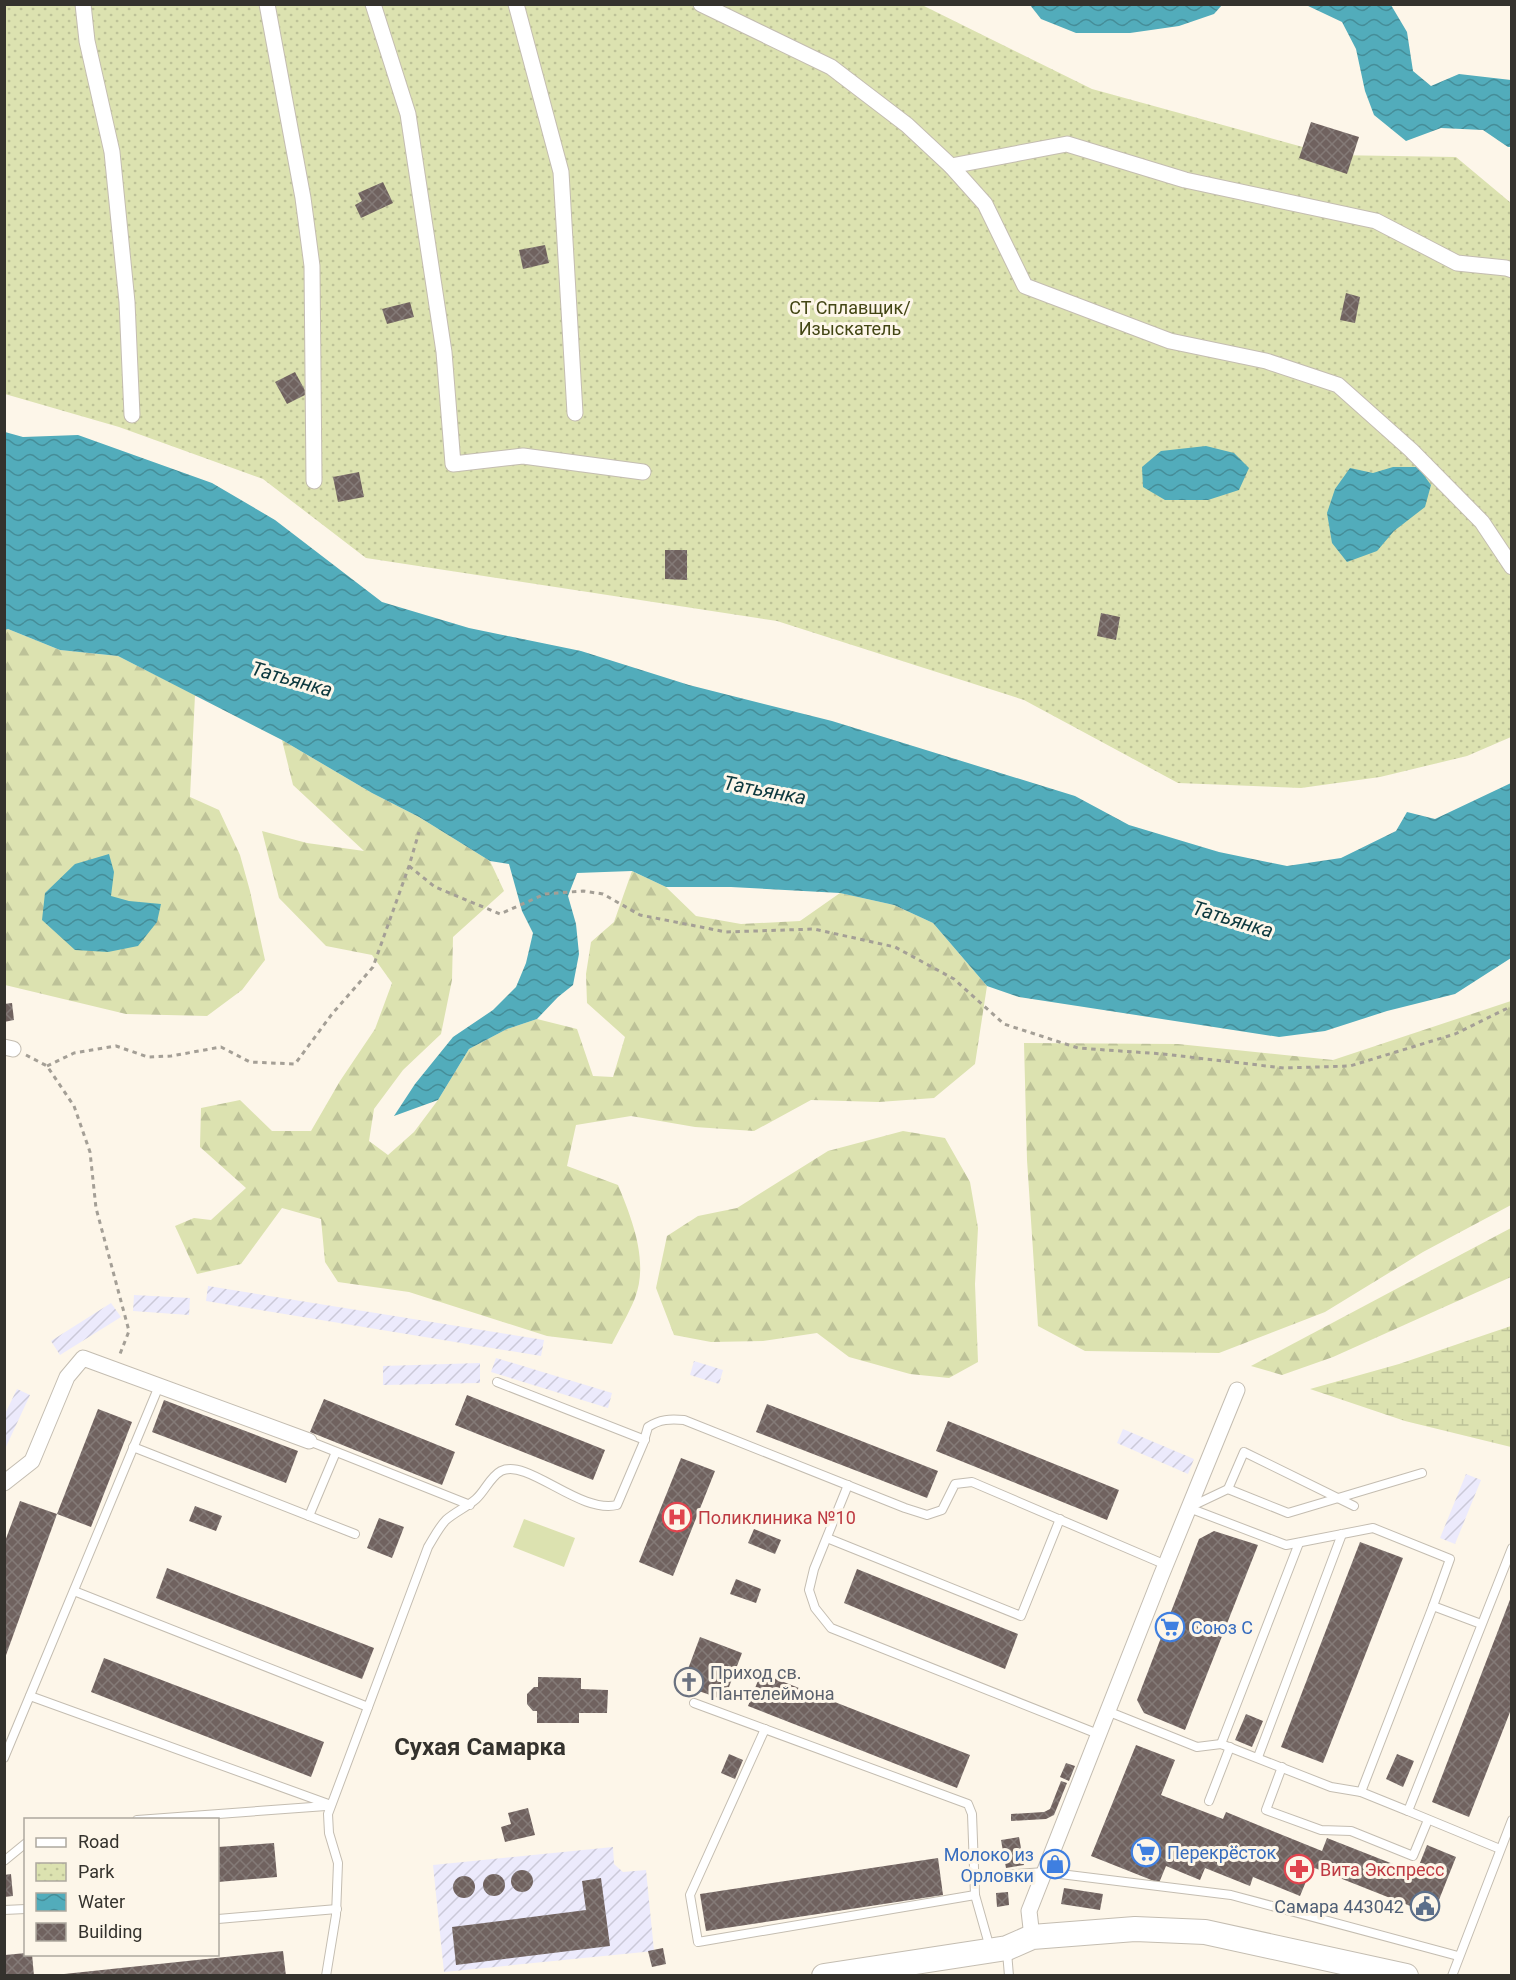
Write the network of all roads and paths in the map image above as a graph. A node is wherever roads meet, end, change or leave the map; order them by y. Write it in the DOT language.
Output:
graph roads {
  1 [pos="82,4"];
  2 [pos="267,4"];
  3 [pos="373,4"];
  4 [pos="516,4"];
  5 [pos="701,4"];
  6 [pos="951,166"];
  7 [pos="1512,270"];
  8 [pos="575,413"];
  9 [pos="132,415"];
  10 [pos="643,472"];
  11 [pos="314,481"];
  12 [pos="1512,567"];
  13 [pos="419,832"];
  14 [pos="410,866"];
  15 [pos="1512,1006"];
  16 [pos="9,1048"];
  17 [pos="47,1066"];
  18 [pos="114,1370"];
  19 [pos="497,1382"];
  20 [pos="159,1386"];
  21 [pos="1237,1390"];
  22 [pos="645,1440"];
  23 [pos="309,1441"];
  24 [pos="133,1447"];
  25 [pos="336,1452"];
  26 [pos="1422,1473"];
  27 [pos="4,1483"];
  28 [pos="848,1485"];
  29 [pos="1228,1489"];
  30 [pos="1338,1498"];
  31 [pos="470,1504"];
  32 [pos="1354,1506"];
  33 [pos="1189,1508"];
  34 [pos="309,1516"];
  35 [pos="1060,1519"];
  36 [pos="355,1534"];
  37 [pos="1341,1534"];
  38 [pos="827,1538"];
  39 [pos="1299,1543"];
  40 [pos="1512,1548"];
  41 [pos="1166,1564"];
  42 [pos="74,1591"];
  43 [pos="1433,1606"];
  44 [pos="1481,1624"];
  45 [pos="30,1696"];
  46 [pos="694,1703"];
  47 [pos="368,1707"];
  48 [pos="1107,1711"];
  49 [pos="765,1729"];
  50 [pos="1098,1734"];
  51 [pos="1221,1744"];
  52 [pos="1230,1747"];
  53 [pos="1258,1757"];
  54 [pos="4,1758"];
  55 [pos="1282,1767"];
  56 [pos="1361,1792"];
  57 [pos="1209,1801"];
  58 [pos="331,1805"];
  59 [pos="1408,1811"];
  60 [pos="163,1818"];
  61 [pos="1428,1820"];
  62 [pos="1512,1820"];
  63 [pos="24,1846"];
  64 [pos="1500,1849"];
  65 [pos="4,1861"];
  66 [pos="1044,1872"];
  67 [pos="975,1877"];
  68 [pos="975,1895"];
  69 [pos="24,1908"];
  70 [pos="337,1909"];
  71 [pos="4,1910"];
  72 [pos="219,1919"];
  73 [pos="1032,1937"];
  74 [pos="998,1949"];
  75 [pos="1458,1956"];
  76 [pos="1363,1971"];
  77 [pos="326,1976"];
  78 [pos="824,1976"];
  79 [pos="1009,1976"];
  80 [pos="1406,1976"];
  81 [pos="1452,1976"];
  1 -- 9 [label="street"];
  2 -- 11 [label="street"];
  3 -- 10 [label="street"];
  4 -- 8 [label="street"];
  5 -- 6 [label="street"];
  6 -- 7 [label="street"];
  6 -- 12 [label="street"];
  13 -- 14 [label="path"];
  14 -- 15 [label="path"];
  14 -- 17 [label="path"];
  16 -- 17 [label="path"];
  17 -- 18 [label="path"];
  18 -- 20 [label="street"];
  18 -- 27 [label="street"];
  19 -- 22 [label="lane"];
  20 -- 23 [label="street"];
  20 -- 24 [label="lane"];
  21 -- 33 [label="street"];
  22 -- 28 [label="lane"];
  22 -- 31 [label="lane"];
  23 -- 25 [label="lane"];
  24 -- 34 [label="lane"];
  24 -- 42 [label="lane"];
  25 -- 31 [label="lane"];
  25 -- 34 [label="lane"];
  26 -- 30 [label="lane"];
  28 -- 35 [label="lane"];
  28 -- 38 [label="lane"];
  29 -- 30 [label="lane"];
  29 -- 30 [label="lane"];
  29 -- 33 [label="lane"];
  30 -- 32 [label="lane"];
  31 -- 47 [label="lane"];
  33 -- 39 [label="lane"];
  33 -- 41 [label="street"];
  34 -- 36 [label="lane"];
  35 -- 38 [label="lane"];
  35 -- 41 [label="lane"];
  37 -- 39 [label="lane"];
  37 -- 43 [label="lane"];
  37 -- 53 [label="lane"];
  38 -- 50 [label="lane"];
  39 -- 51 [label="lane"];
  40 -- 44 [label="lane"];
  41 -- 48 [label="street"];
  42 -- 45 [label="lane"];
  42 -- 47 [label="lane"];
  43 -- 44 [label="lane"];
  43 -- 56 [label="lane"];
  44 -- 59 [label="lane"];
  45 -- 54 [label="lane"];
  45 -- 58 [label="lane"];
  46 -- 49 [label="lane"];
  47 -- 58 [label="lane"];
  48 -- 50 [label="street"];
  48 -- 51 [label="lane"];
  49 -- 67 [label="lane"];
  49 -- 68 [label="lane"];
  50 -- 66 [label="street"];
  51 -- 52 [label="lane"];
  52 -- 53 [label="lane"];
  52 -- 57 [label="lane"];
  53 -- 55 [label="lane"];
  55 -- 56 [label="lane"];
  55 -- 61 [label="lane"];
  56 -- 59 [label="lane"];
  58 -- 60 [label="lane"];
  58 -- 70 [label="lane"];
  59 -- 61 [label="lane"];
  61 -- 64 [label="lane"];
  62 -- 64 [label="lane"];
  63 -- 65 [label="lane"];
  64 -- 75 [label="lane"];
  66 -- 67 [label="lane"];
  66 -- 73 [label="street"];
  66 -- 75 [label="lane"];
  67 -- 68 [label="lane"];
  68 -- 74 [label="lane"];
  69 -- 71 [label="lane"];
  70 -- 72 [label="lane"];
  70 -- 77 [label="lane"];
  73 -- 74 [label="main road"];
  73 -- 76 [label="main road"];
  74 -- 78 [label="main road"];
  74 -- 79 [label="lane"];
  75 -- 81 [label="lane"];
  76 -- 80 [label="main road"];
}
